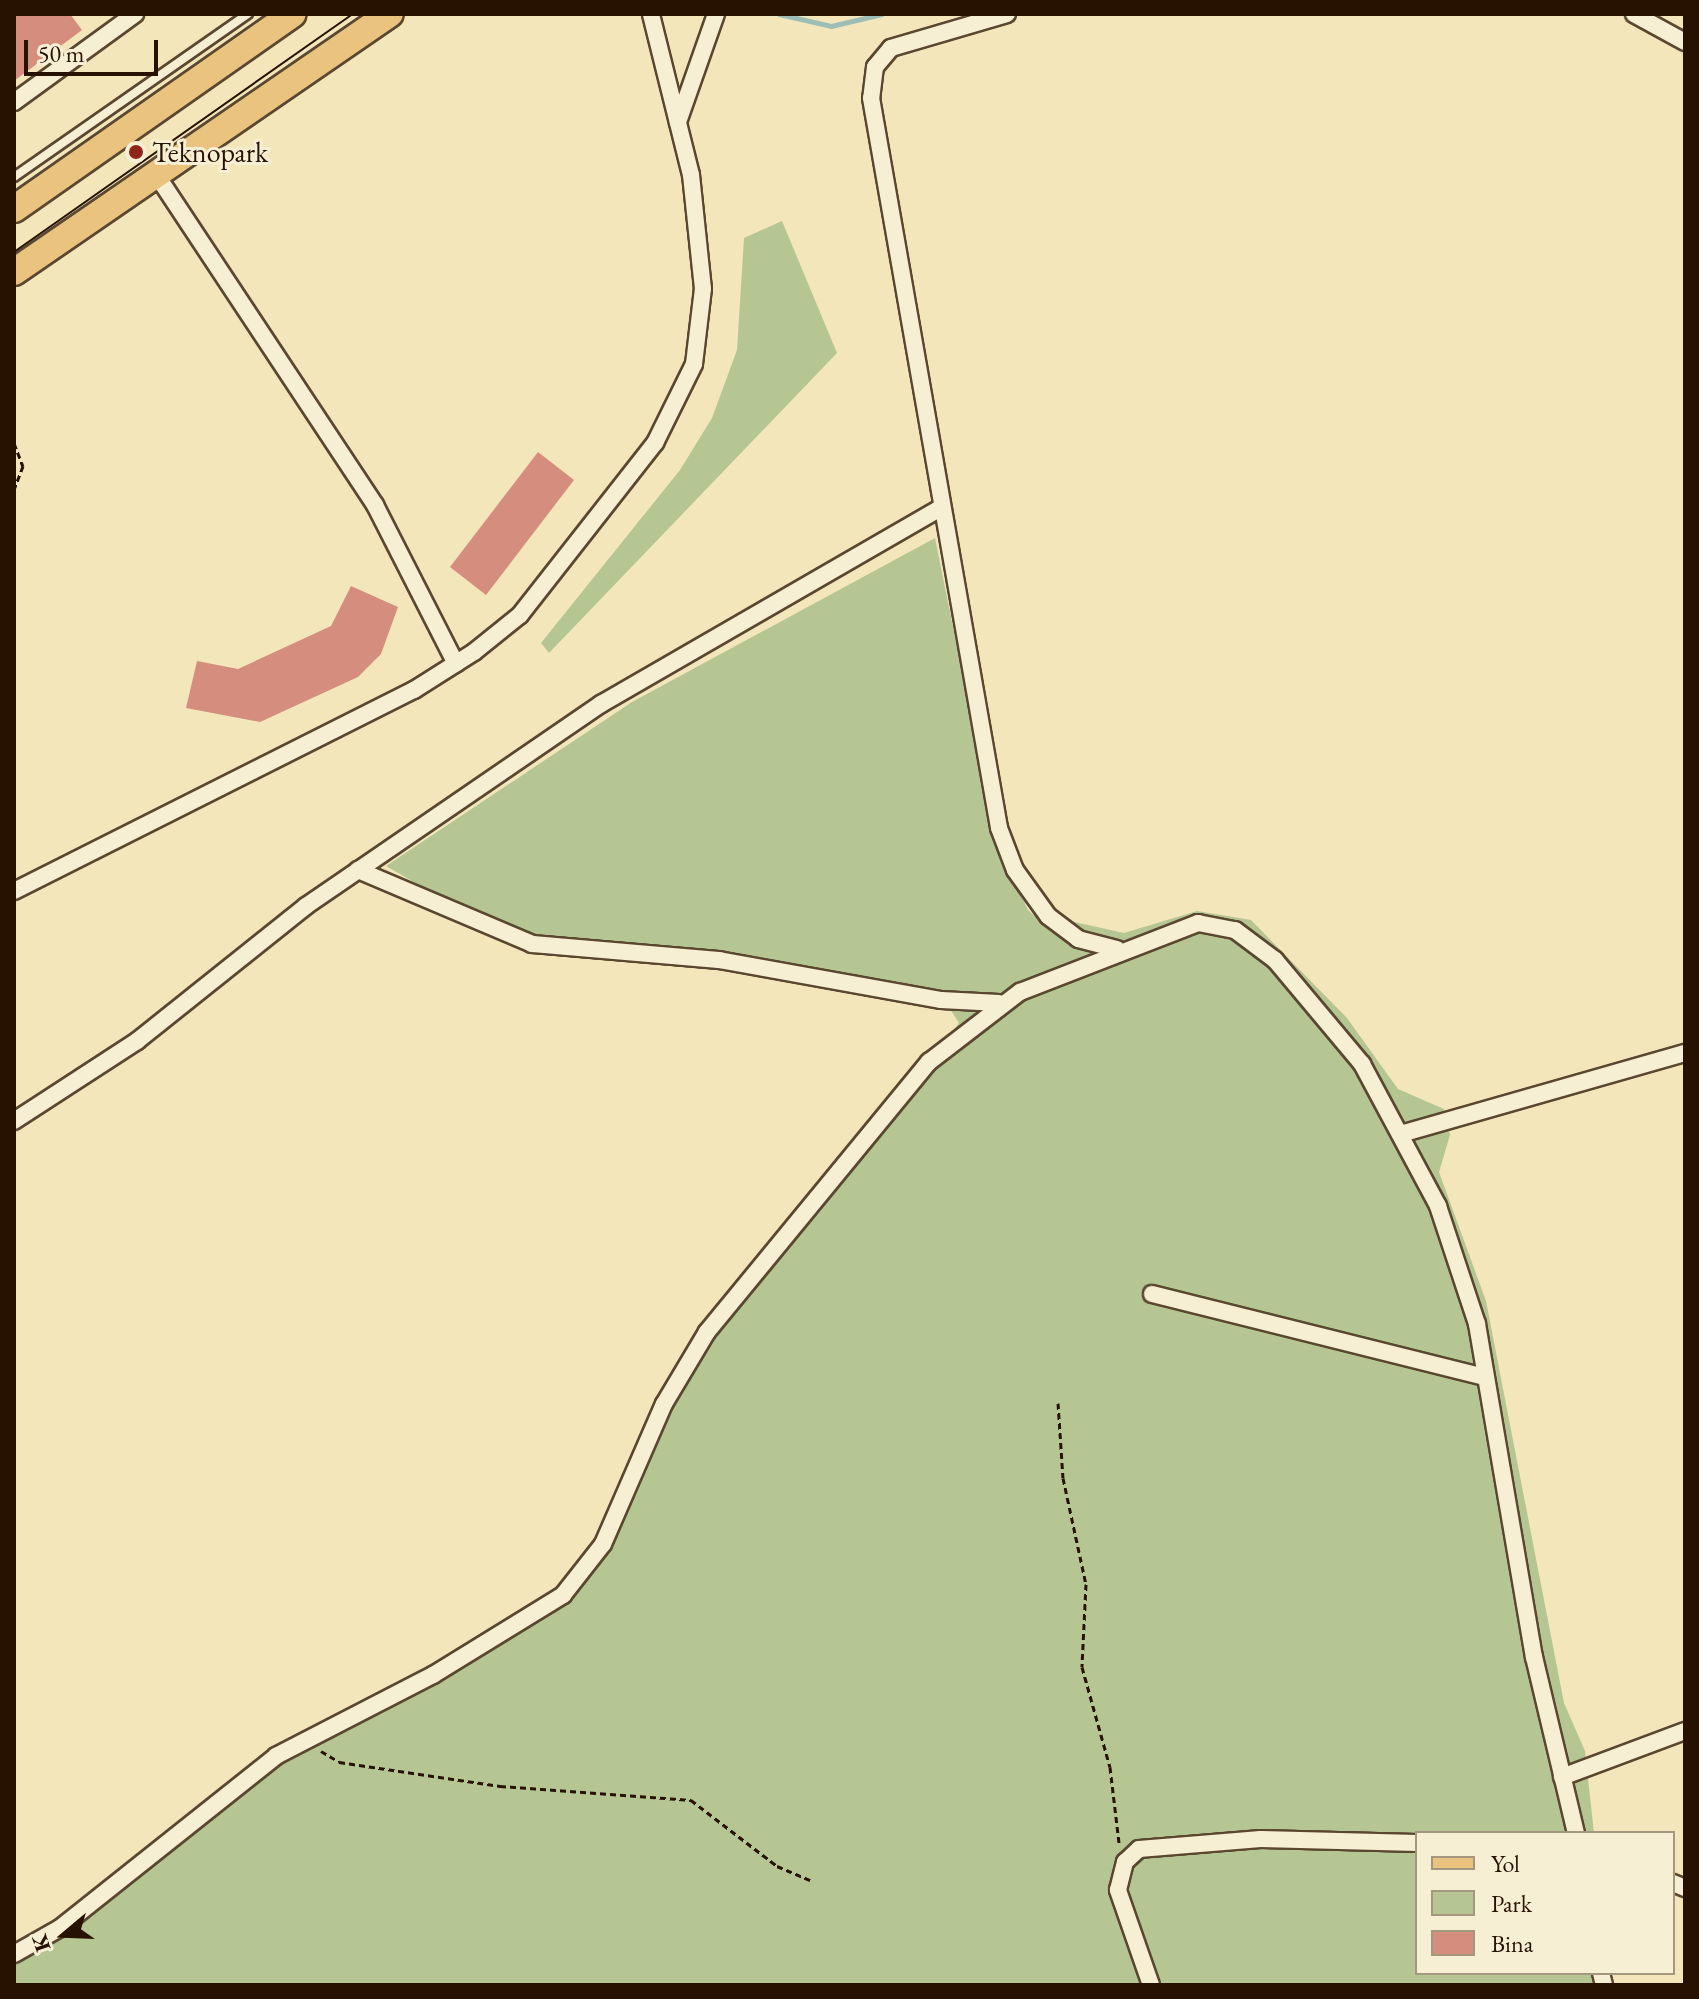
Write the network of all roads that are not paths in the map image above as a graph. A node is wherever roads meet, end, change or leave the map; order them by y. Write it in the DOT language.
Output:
graph roads {
  1 [pos="135,14"];
  2 [pos="248,14"];
  3 [pos="390,14"];
  4 [pos="651,14"];
  5 [pos="716,14"];
  6 [pos="1007,14"];
  7 [pos="1634,14"];
  8 [pos="285,16"];
  9 [pos="1685,42"];
  10 [pos="14,102"];
  11 [pos="677,122"];
  12 [pos="156,174"];
  13 [pos="14,177"];
  14 [pos="14,209"];
  15 [pos="14,272"];
  16 [pos="939,509"];
  17 [pos="456,664"];
  18 [pos="358,870"];
  19 [pos="14,891"];
  20 [pos="1119,949"];
  21 [pos="1000,1003"];
  22 [pos="1685,1053"];
  23 [pos="14,1121"];
  24 [pos="1404,1133"];
  25 [pos="1152,1294"];
  26 [pos="1485,1377"];
  27 [pos="1685,1731"];
  28 [pos="1562,1777"];
  29 [pos="1577,1831"];
  30 [pos="1415,1843"];
  31 [pos="14,1954"];
  32 [pos="1151,1985"];
  1 -- 10 [label="street"];
  2 -- 13 [label="lane"];
  3 -- 12 [label="main road"];
  4 -- 11 [label="street"];
  5 -- 11 [label="street"];
  6 -- 16 [label="street"];
  7 -- 9 [label="street"];
  8 -- 14 [label="main road"];
  11 -- 17 [label="street"];
  12 -- 15 [label="main road"];
  12 -- 17 [label="street"];
  16 -- 18 [label="street"];
  16 -- 20 [label="street"];
  17 -- 19 [label="street"];
  18 -- 21 [label="street"];
  18 -- 23 [label="street"];
  20 -- 21 [label="street"];
  20 -- 24 [label="street"];
  21 -- 31 [label="street"];
  22 -- 24 [label="street"];
  24 -- 26 [label="street"];
  25 -- 26 [label="street"];
  26 -- 28 [label="street"];
  27 -- 28 [label="street"];
  28 -- 29 [label="street"];
  30 -- 32 [label="street"];
}
